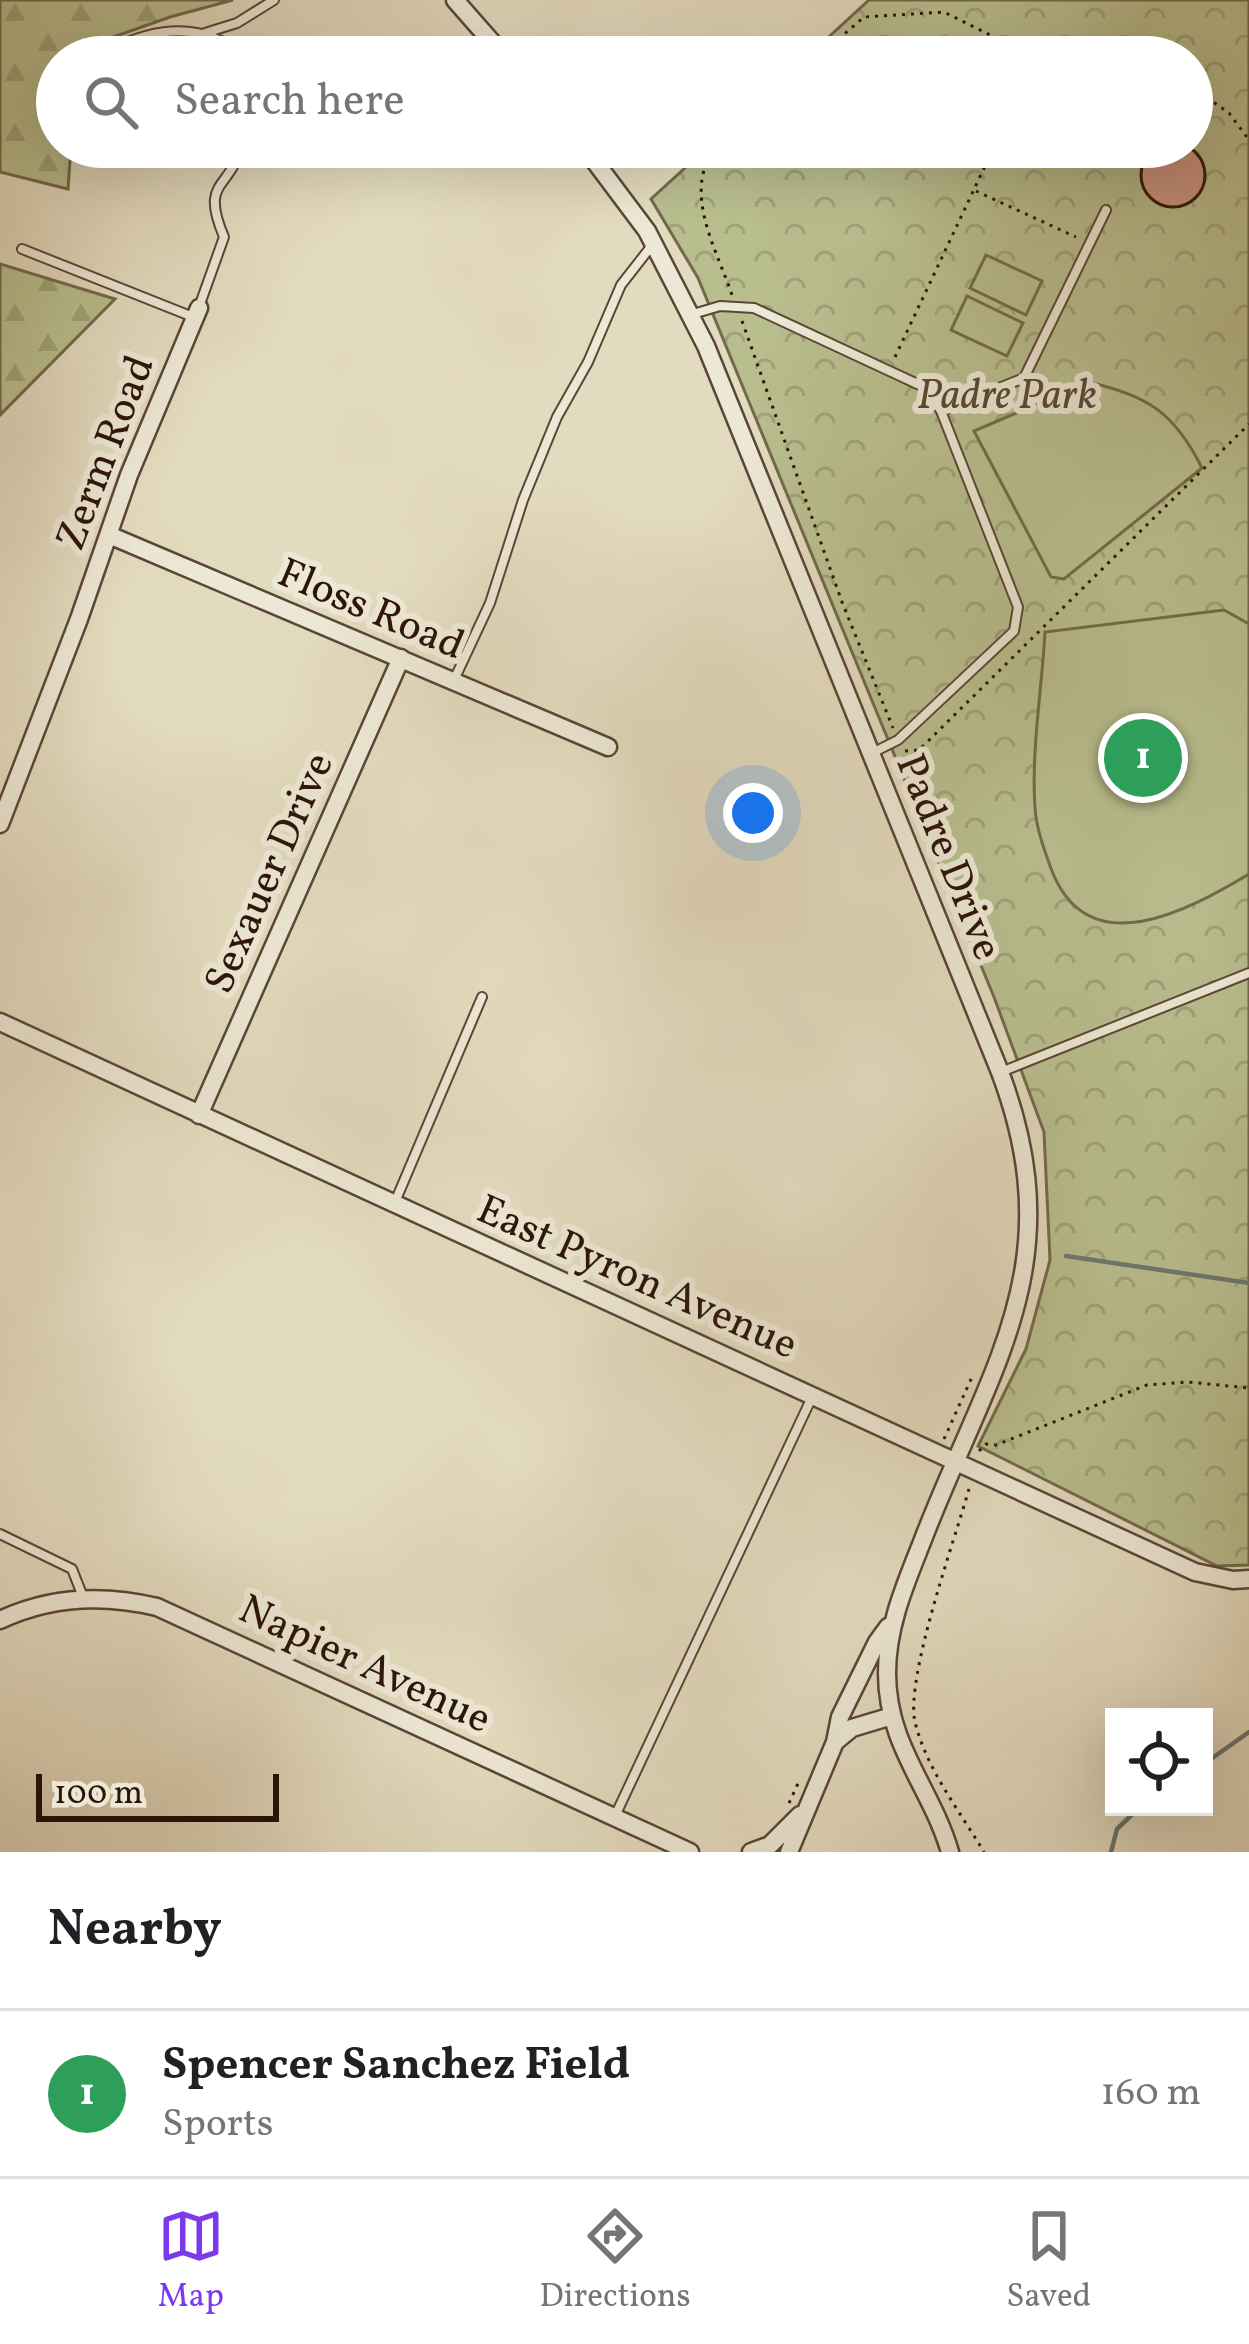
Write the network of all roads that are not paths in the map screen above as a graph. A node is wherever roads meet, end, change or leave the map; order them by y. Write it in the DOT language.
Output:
graph roads {
  1 [pos="274,0"];
  2 [pos="455,0"];
  3 [pos="204,34"];
  4 [pos="138,36"];
  5 [pos="209,36"];
  6 [pos="487,36"];
  7 [pos="232,168"];
  8 [pos="599,168"];
  9 [pos="1106,210"];
  10 [pos="654,243"];
  11 [pos="22,249"];
  12 [pos="197,313"];
  13 [pos="691,315"];
  14 [pos="941,411"];
  15 [pos="109,535"];
  16 [pos="401,658"];
  17 [pos="454,680"];
  18 [pos="608,747"];
  19 [pos="871,753"];
  20 [pos="0,824"];
  21 [pos="1249,973"];
  22 [pos="482,997"];
  23 [pos="0,1022"];
  24 [pos="1000,1072"];
  25 [pos="199,1114"];
  26 [pos="394,1204"];
  27 [pos="813,1394"];
  28 [pos="954,1458"];
  29 [pos="0,1534"];
  30 [pos="1249,1579"];
  31 [pos="83,1598"];
  32 [pos="0,1620"];
  33 [pos="892,1622"];
  34 [pos="892,1716"];
  35 [pos="836,1742"];
  36 [pos="804,1810"];
  37 [pos="615,1817"];
  38 [pos="690,1852"];
  39 [pos="751,1852"];
  40 [pos="789,1852"];
  41 [pos="950,1852"];
  1 -- 3 [label="lane"];
  2 -- 6 [label="street"];
  3 -- 4 [label="lane"];
  3 -- 5 [label="lane"];
  7 -- 12 [label="lane"];
  8 -- 10 [label="street, Padre Drive"];
  9 -- 14 [label="lane"];
  10 -- 13 [label="street, Padre Drive"];
  10 -- 17 [label="lane"];
  11 -- 12 [label="lane"];
  12 -- 15 [label="street, Zerm Road"];
  13 -- 14 [label="lane"];
  13 -- 19 [label="street, Padre Drive"];
  14 -- 19 [label="lane"];
  15 -- 16 [label="street, Floss Road"];
  15 -- 20 [label="street, Zerm Road"];
  16 -- 17 [label="street, Floss Road"];
  16 -- 25 [label="street, Sexauer Drive"];
  17 -- 18 [label="street, Floss Road"];
  19 -- 24 [label="street, Padre Drive"];
  21 -- 24 [label="lane"];
  22 -- 26 [label="lane"];
  23 -- 25 [label="street, East Pyron Avenue"];
  24 -- 28 [label="street, Padre Drive"];
  25 -- 26 [label="street, East Pyron Avenue"];
  26 -- 27 [label="street, East Pyron Avenue"];
  27 -- 28 [label="street, East Pyron Avenue"];
  27 -- 37 [label="lane"];
  28 -- 30 [label="street, East Pyron Avenue"];
  28 -- 33 [label="street, Padre Drive"];
  29 -- 31 [label="lane"];
  31 -- 32 [label="street, Napier Avenue"];
  31 -- 37 [label="street, Napier Avenue"];
  33 -- 34 [label="street, Padre Drive"];
  33 -- 35 [label="street, Padre Drive"];
  34 -- 35 [label="street"];
  34 -- 41 [label="street, Padre Drive"];
  35 -- 36 [label="street, Padre Drive"];
  36 -- 39 [label="street, Padre Drive"];
  36 -- 40 [label="street, Padre Drive"];
  37 -- 38 [label="street, Napier Avenue"];
}
